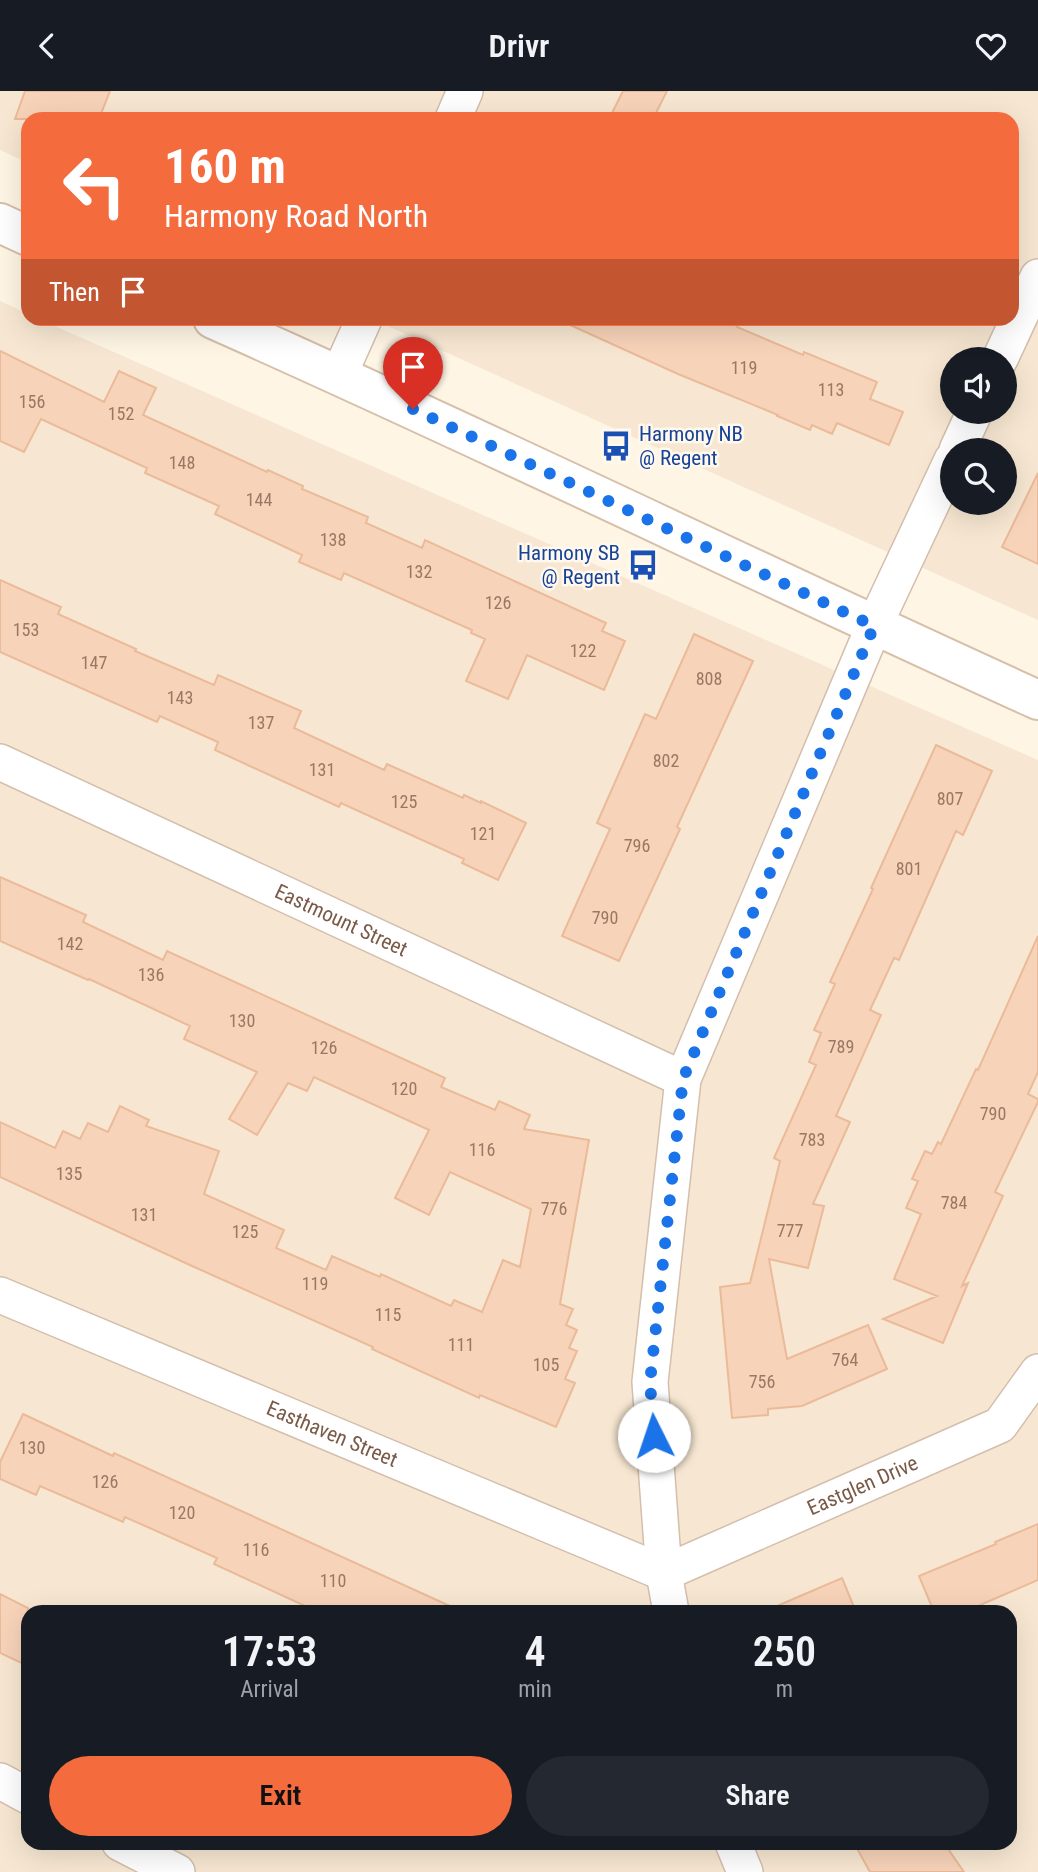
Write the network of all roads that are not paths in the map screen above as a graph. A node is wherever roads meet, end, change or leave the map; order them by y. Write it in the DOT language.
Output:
graph roads {
  1 [pos="465,91"];
  2 [pos="456,112"];
  3 [pos="0,223"];
  4 [pos="21,233"];
  5 [pos="1038,277"];
  6 [pos="1019,318"];
  7 [pos="229,326"];
  8 [pos="361,326"];
  9 [pos="1015,326"];
  10 [pos="1006,347"];
  11 [pos="339,375"];
  12 [pos="940,486"];
  13 [pos="874,626"];
  14 [pos="1038,700"];
  15 [pos="0,762"];
  16 [pos="683,1079"];
  17 [pos="0,1295"];
  18 [pos="1038,1372"];
  19 [pos="664,1573"];
  20 [pos="670,1605"];
  21 [pos="0,1781"];
  22 [pos="21,1792"];
  23 [pos="134,1850"];
  24 [pos="736,1850"];
  25 [pos="177,1872"];
  26 [pos="745,1872"];
  1 -- 2 [label="street"];
  3 -- 4 [label="main road"];
  5 -- 6 [label="street"];
  7 -- 11 [label="main road"];
  8 -- 11 [label="street"];
  9 -- 10 [label="street"];
  11 -- 13 [label="main road"];
  12 -- 13 [label="street"];
  13 -- 14 [label="main road"];
  13 -- 16 [label="street"];
  15 -- 16 [label="street, Eastmount Street"];
  16 -- 19 [label="street"];
  17 -- 19 [label="street, Easthaven Street"];
  18 -- 19 [label="street, Eastglen Drive"];
  19 -- 20 [label="street"];
  21 -- 22 [label="street"];
  23 -- 25 [label="street"];
  24 -- 26 [label="street"];
}
